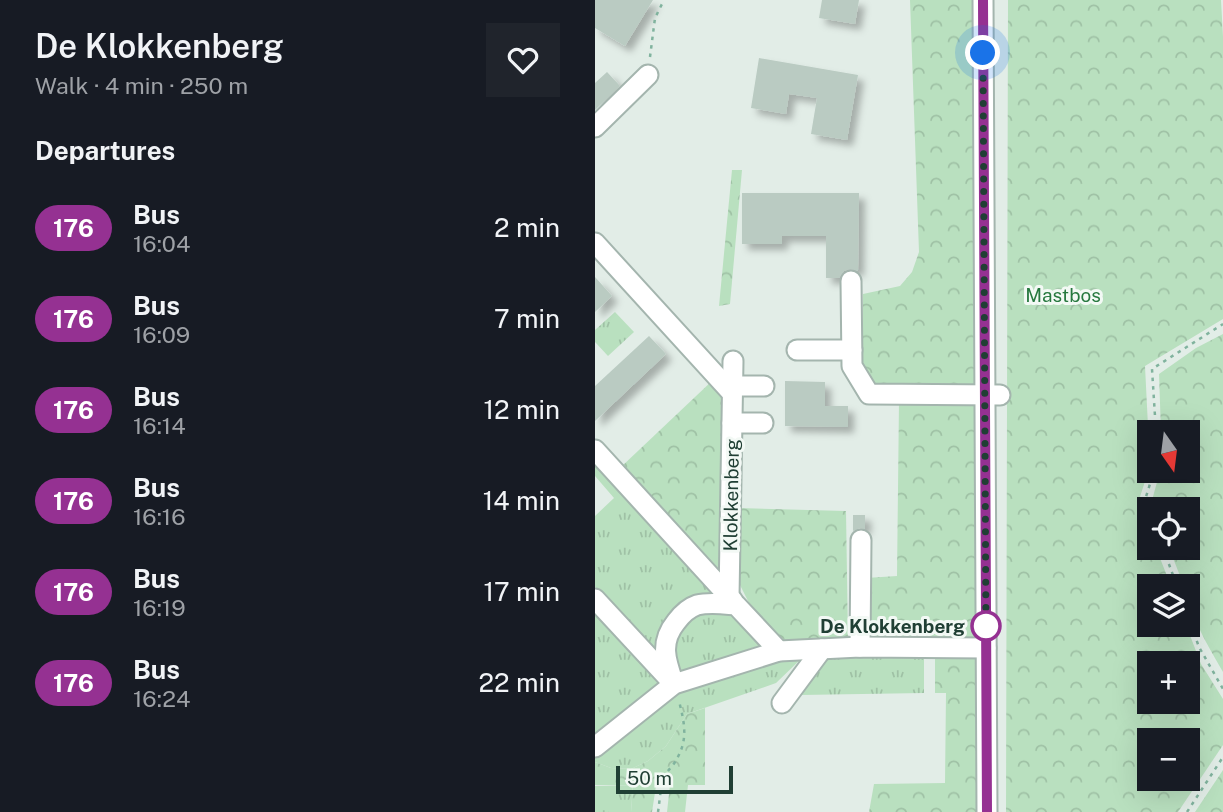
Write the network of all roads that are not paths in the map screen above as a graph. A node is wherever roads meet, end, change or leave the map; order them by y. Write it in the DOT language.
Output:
graph roads {
  1 [pos="983,0"];
  2 [pos="649,75"];
  3 [pos="595,127"];
  4 [pos="595,243"];
  5 [pos="851,281"];
  6 [pos="852,350"];
  7 [pos="797,351"];
  8 [pos="733,361"];
  9 [pos="764,386"];
  10 [pos="732,390"];
  11 [pos="993,395"];
  12 [pos="732,423"];
  13 [pos="762,423"];
  14 [pos="595,450"];
  15 [pos="861,540"];
  16 [pos="595,598"];
  17 [pos="732,601"];
  18 [pos="860,647"];
  19 [pos="986,648"];
  20 [pos="823,649"];
  21 [pos="779,651"];
  22 [pos="674,684"];
  23 [pos="782,703"];
  24 [pos="595,747"];
  25 [pos="987,812"];
  1 -- 11 [label="street"];
  2 -- 3 [label="street"];
  4 -- 10 [label="street"];
  5 -- 6 [label="street"];
  6 -- 7 [label="street"];
  6 -- 11 [label="street"];
  8 -- 10 [label="street, Klokkenberg"];
  9 -- 10 [label="street"];
  10 -- 12 [label="street, Klokkenberg"];
  11 -- 19 [label="street"];
  12 -- 13 [label="street"];
  12 -- 17 [label="street, Klokkenberg"];
  14 -- 17 [label="street, Klokkenberg"];
  15 -- 18 [label="street"];
  16 -- 22 [label="street"];
  17 -- 21 [label="street, Klokkenberg"];
  17 -- 22 [label="street"];
  18 -- 19 [label="street"];
  18 -- 20 [label="street"];
  19 -- 25 [label="street"];
  20 -- 21 [label="street"];
  20 -- 23 [label="street"];
  21 -- 22 [label="street"];
  22 -- 24 [label="street"];
}
